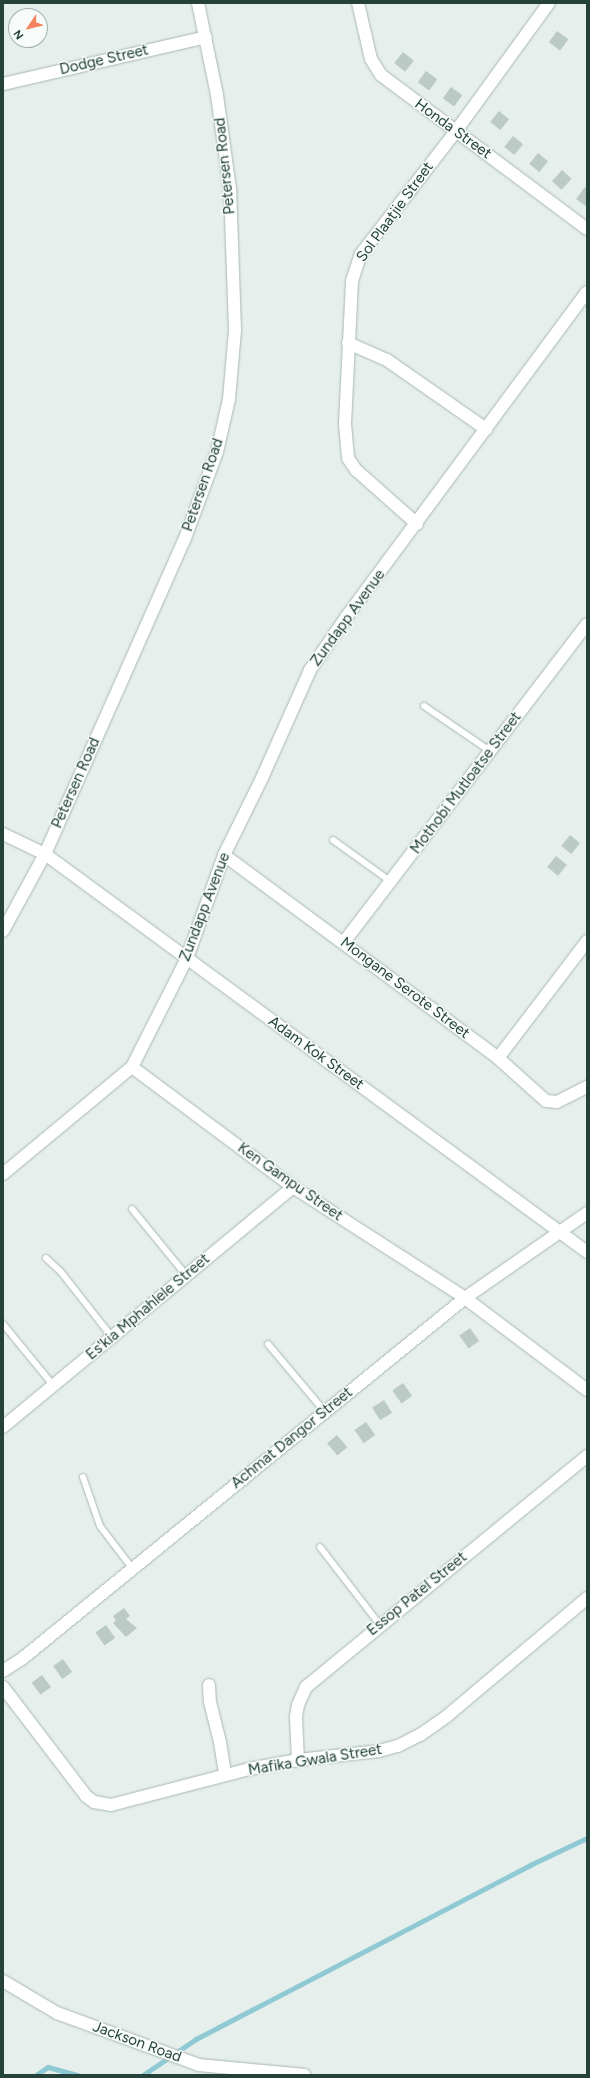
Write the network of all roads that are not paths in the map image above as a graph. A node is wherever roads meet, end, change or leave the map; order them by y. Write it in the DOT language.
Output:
graph roads {
  1 [pos="198,3"];
  2 [pos="358,3"];
  3 [pos="549,3"];
  4 [pos="206,37"];
  5 [pos="3,84"];
  6 [pos="456,131"];
  7 [pos="587,229"];
  8 [pos="587,292"];
  9 [pos="348,343"];
  10 [pos="486,429"];
  11 [pos="417,524"];
  12 [pos="587,624"];
  13 [pos="424,706"];
  14 [pos="490,751"];
  15 [pos="3,834"];
  16 [pos="332,840"];
  17 [pos="45,854"];
  18 [pos="224,855"];
  19 [pos="390,881"];
  20 [pos="3,930"];
  21 [pos="587,941"];
  22 [pos="344,942"];
  23 [pos="187,958"];
  24 [pos="498,1058"];
  25 [pos="132,1067"];
  26 [pos="587,1087"];
  27 [pos="3,1174"];
  28 [pos="293,1187"];
  29 [pos="132,1209"];
  30 [pos="587,1213"];
  31 [pos="558,1232"];
  32 [pos="587,1252"];
  33 [pos="46,1258"];
  34 [pos="186,1275"];
  35 [pos="464,1298"];
  36 [pos="3,1324"];
  37 [pos="112,1337"];
  38 [pos="268,1344"];
  39 [pos="53,1386"];
  40 [pos="587,1390"];
  41 [pos="324,1412"];
  42 [pos="3,1427"];
  43 [pos="587,1456"];
  44 [pos="82,1477"];
  45 [pos="320,1547"];
  46 [pos="132,1568"];
  47 [pos="587,1598"];
  48 [pos="380,1625"];
  49 [pos="3,1671"];
  50 [pos="209,1685"];
  51 [pos="3,1687"];
  52 [pos="298,1760"];
  53 [pos="226,1775"];
  54 [pos="3,1981"];
  55 [pos="305,2075"];
  1 -- 4 [label="street, Petersen Road"];
  2 -- 6 [label="street, Honda Street"];
  3 -- 6 [label="street, Sol Plaatjie Street"];
  4 -- 5 [label="street, Dodge Street"];
  4 -- 17 [label="street, Petersen Road"];
  6 -- 7 [label="street, Honda Street"];
  6 -- 9 [label="street, Sol Plaatjie Street"];
  8 -- 10 [label="street, Zundapp Avenue"];
  9 -- 10 [label="street"];
  9 -- 11 [label="street, Sol Plaatjie Street"];
  10 -- 11 [label="street, Zundapp Avenue"];
  11 -- 18 [label="street, Zundapp Avenue"];
  12 -- 14 [label="street, Mothobi Mutloatse Street"];
  13 -- 14 [label="lane"];
  14 -- 19 [label="street, Mothobi Mutloatse Street"];
  15 -- 17 [label="street, Adam Kok Street"];
  16 -- 19 [label="lane"];
  17 -- 20 [label="street, Petersen Road"];
  17 -- 23 [label="street, Adam Kok Street"];
  18 -- 22 [label="street, Mongane Serote Street"];
  18 -- 23 [label="street, Zundapp Avenue"];
  19 -- 22 [label="street, Mothobi Mutloatse Street"];
  21 -- 24 [label="street"];
  22 -- 24 [label="street, Mongane Serote Street"];
  23 -- 25 [label="street, Zundapp Avenue"];
  23 -- 31 [label="street, Adam Kok Street"];
  24 -- 26 [label="street, Mongane Serote Street"];
  25 -- 27 [label="street"];
  25 -- 28 [label="street, Ken Gampu Street"];
  28 -- 34 [label="street, Es'kia Mphahlele Street"];
  28 -- 35 [label="street, Ken Gampu Street"];
  29 -- 34 [label="lane"];
  30 -- 31 [label="street, Achmat Dangor Street"];
  31 -- 32 [label="street, Adam Kok Street"];
  31 -- 35 [label="street, Achmat Dangor Street"];
  33 -- 37 [label="lane"];
  34 -- 37 [label="street, Es'kia Mphahlele Street"];
  35 -- 40 [label="street, Ken Gampu Street"];
  35 -- 41 [label="street, Achmat Dangor Street"];
  36 -- 39 [label="lane"];
  37 -- 39 [label="street, Es'kia Mphahlele Street"];
  38 -- 41 [label="lane"];
  39 -- 42 [label="street, Es'kia Mphahlele Street"];
  41 -- 46 [label="street, Achmat Dangor Street"];
  43 -- 48 [label="street, Essop Patel Street"];
  44 -- 46 [label="lane"];
  45 -- 48 [label="lane"];
  46 -- 49 [label="street, Achmat Dangor Street"];
  47 -- 52 [label="street, Mafika Gwala Street"];
  48 -- 52 [label="street, Essop Patel Street"];
  50 -- 53 [label="street"];
  51 -- 53 [label="street, Mafika Gwala Street"];
  52 -- 53 [label="street, Mafika Gwala Street"];
  54 -- 55 [label="street, Jackson Road"];
}
